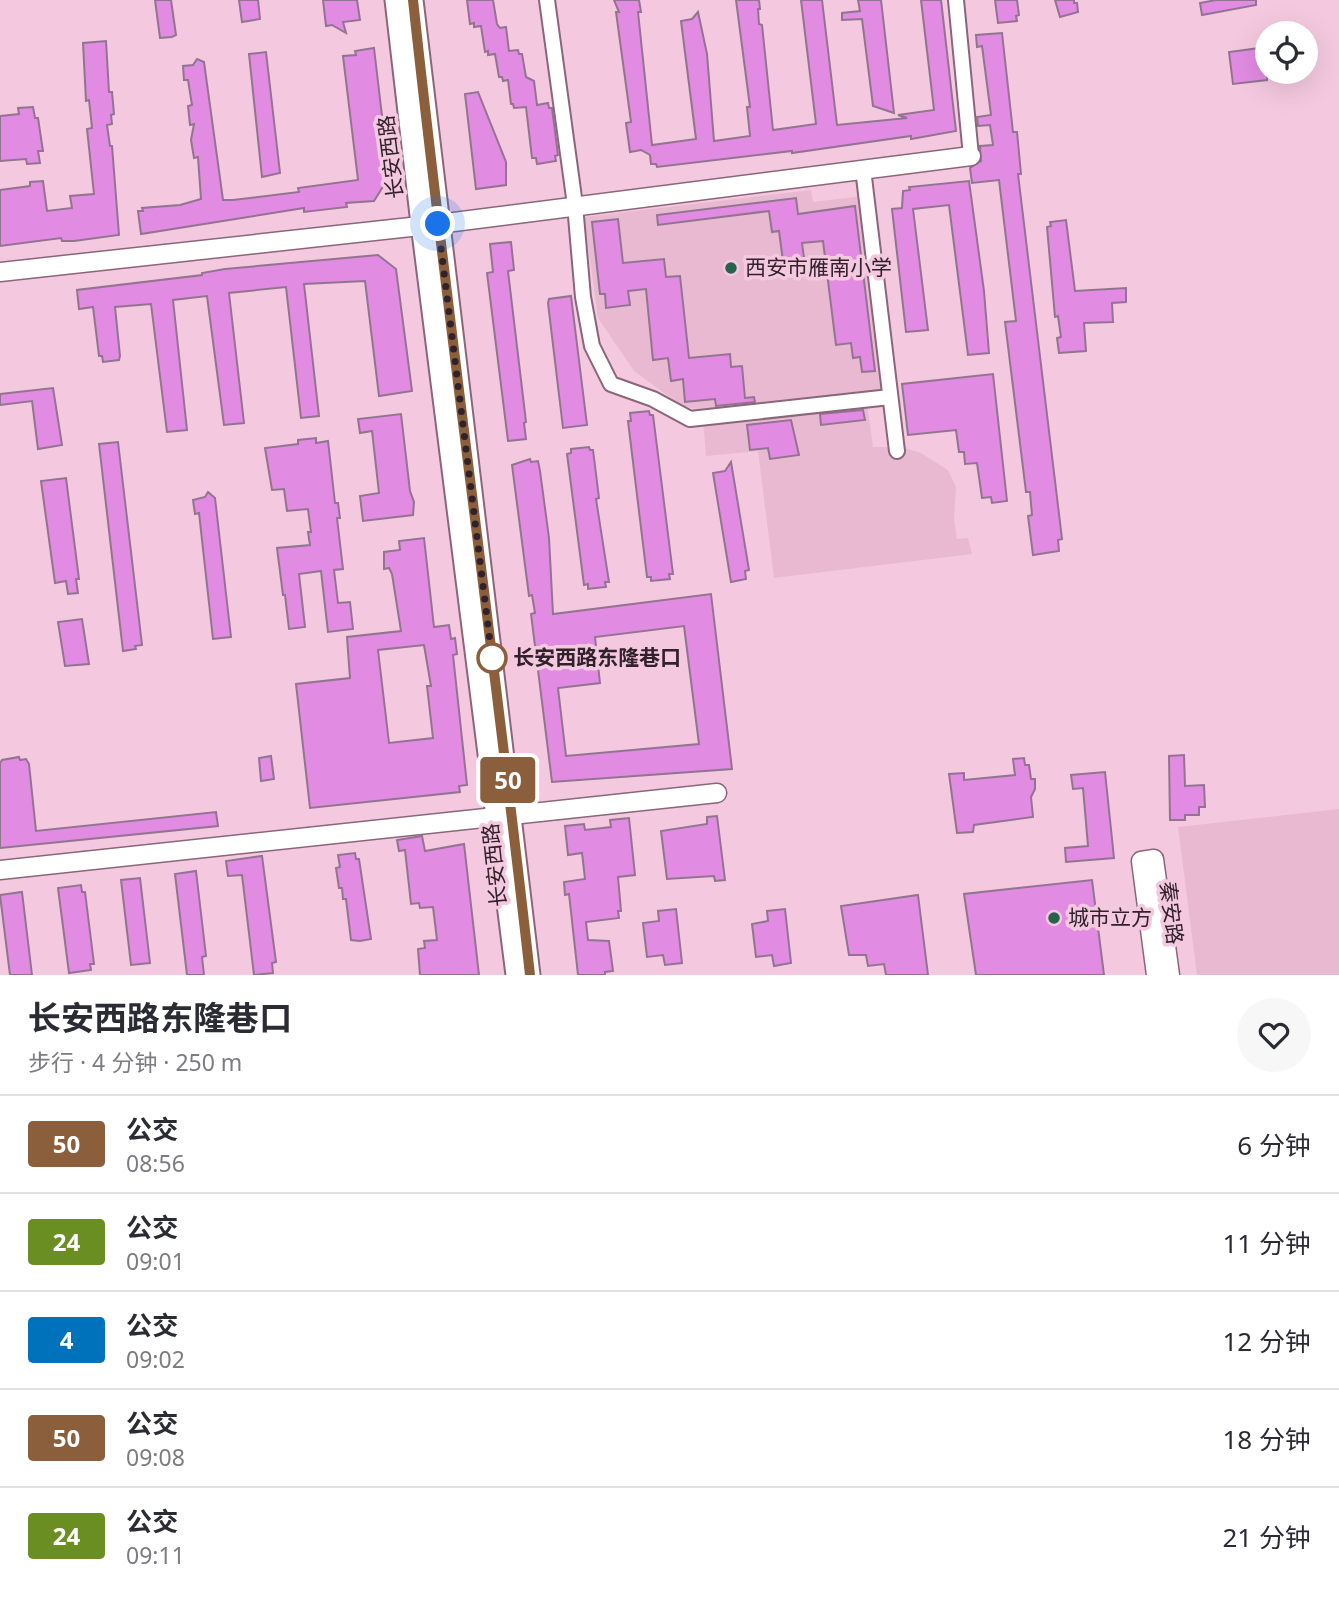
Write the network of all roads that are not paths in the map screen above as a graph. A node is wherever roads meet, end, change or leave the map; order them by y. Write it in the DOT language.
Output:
graph roads {
  1 [pos="396,0"];
  2 [pos="413,0"];
  3 [pos="547,0"];
  4 [pos="956,0"];
  5 [pos="971,156"];
  6 [pos="863,169"];
  7 [pos="575,205"];
  8 [pos="429,224"];
  9 [pos="0,272"];
  10 [pos="890,397"];
  11 [pos="897,452"];
  12 [pos="717,793"];
  13 [pos="504,814"];
  14 [pos="0,870"];
  15 [pos="516,975"];
  16 [pos="530,975"];
  17 [pos="1156,975"];
  18 [pos="1170,975"];
  1 -- 8 [label="main road, 长安西路"];
  2 -- 8 [label="main road, 长安西路"];
  3 -- 7 [label="street"];
  4 -- 5 [label="street"];
  5 -- 6 [label="street"];
  6 -- 7 [label="street"];
  6 -- 10 [label="street"];
  7 -- 8 [label="street"];
  7 -- 10 [label="street"];
  8 -- 9 [label="street"];
  8 -- 13 [label="main road, 长安西路"];
  10 -- 11 [label="street"];
  12 -- 13 [label="street"];
  13 -- 14 [label="street"];
  13 -- 15 [label="main road, 长安西路"];
  13 -- 16 [label="main road, 长安西路"];
  17 -- 18 [label="street, 秦安路"];
}
